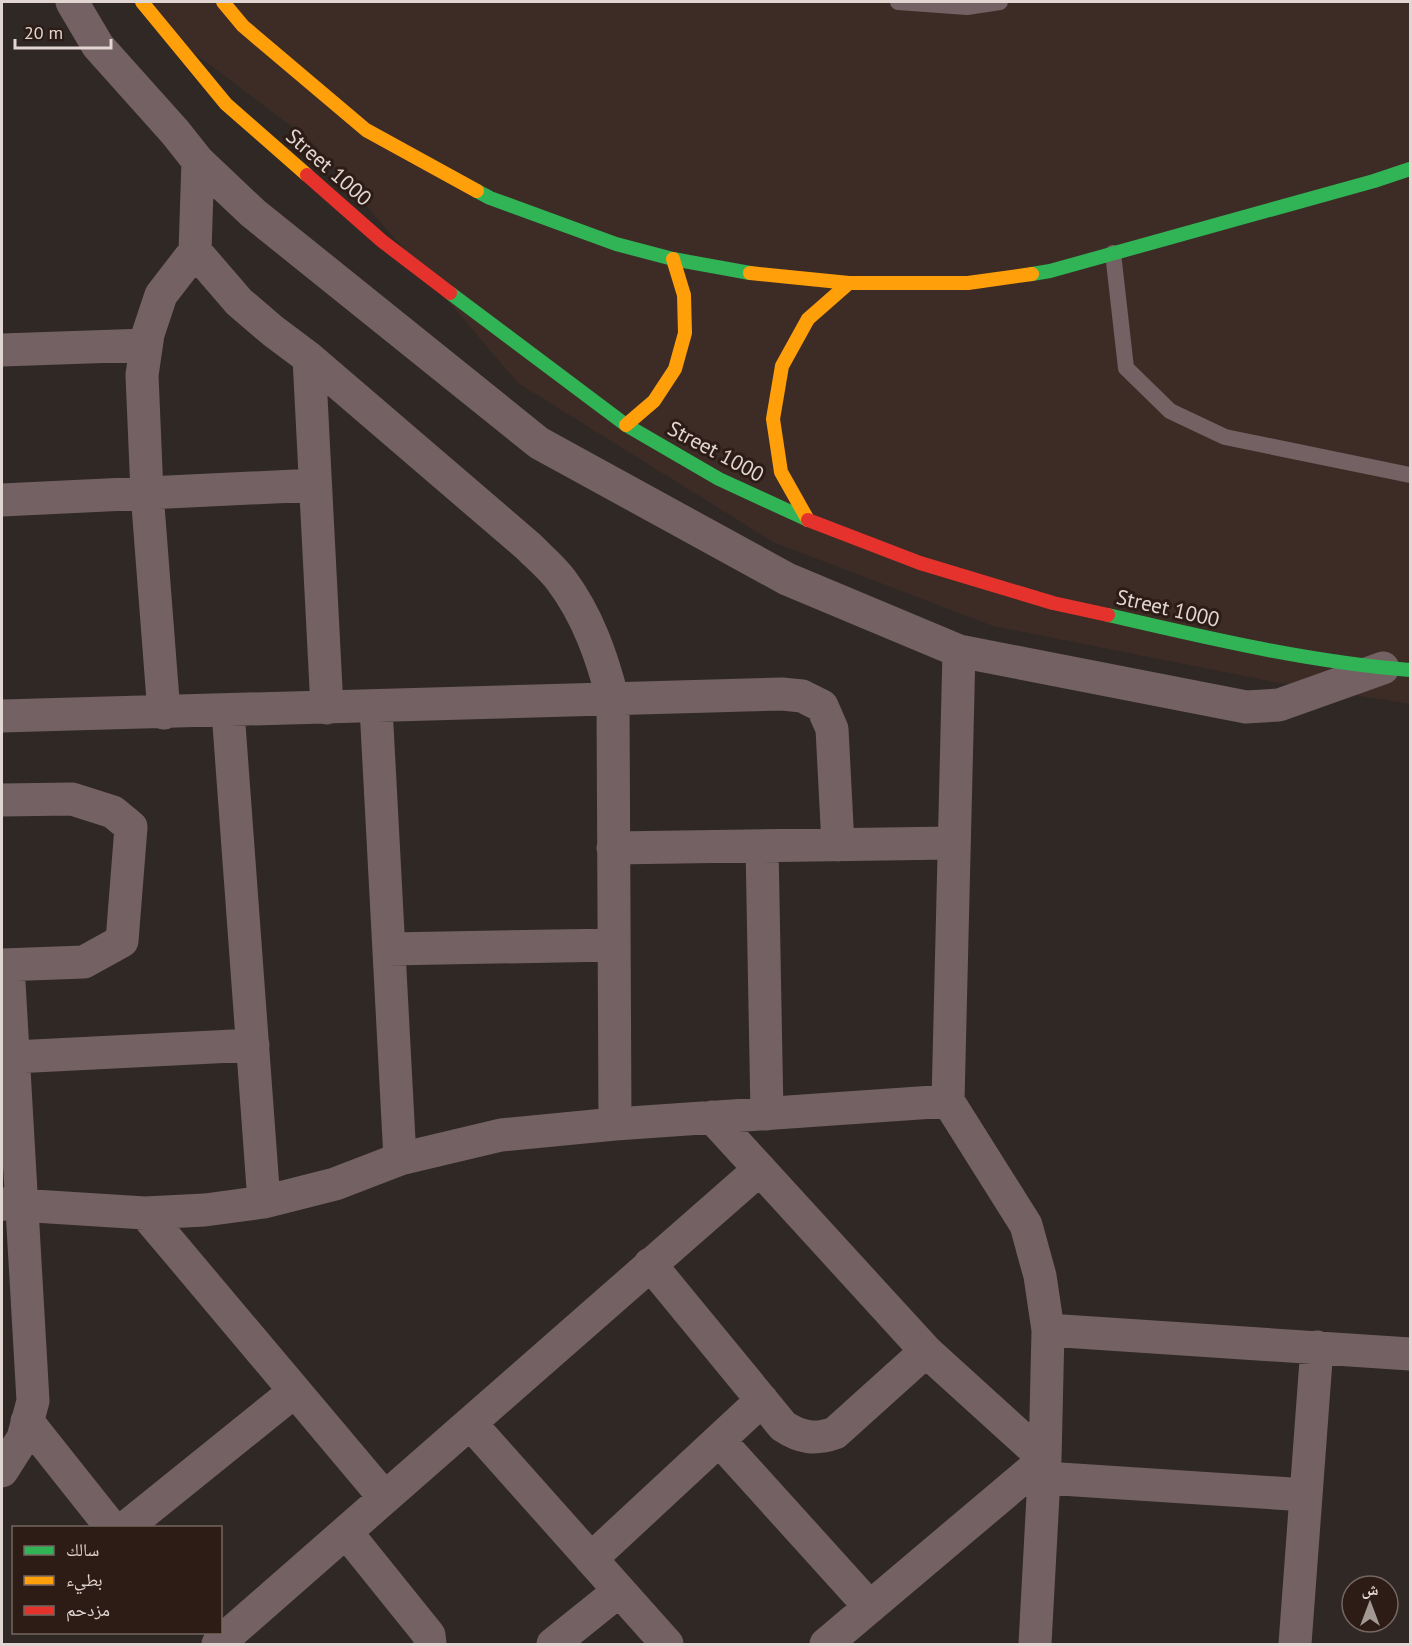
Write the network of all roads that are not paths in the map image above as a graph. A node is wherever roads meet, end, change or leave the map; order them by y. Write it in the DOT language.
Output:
graph roads {
  1 [pos="72,2"];
  2 [pos="142,2"];
  3 [pos="223,2"];
  4 [pos="898,2"];
  5 [pos="1000,2"];
  6 [pos="198,161"];
  7 [pos="1410,169"];
  8 [pos="195,251"];
  9 [pos="1113,254"];
  10 [pos="673,259"];
  11 [pos="849,283"];
  12 [pos="146,345"];
  13 [pos="2,350"];
  14 [pos="309,358"];
  15 [pos="626,425"];
  16 [pos="1410,476"];
  17 [pos="315,485"];
  18 [pos="147,493"];
  19 [pos="2,500"];
  20 [pos="808,520"];
  21 [pos="959,651"];
  22 [pos="1397,669"];
  23 [pos="613,700"];
  24 [pos="376,707"];
  25 [pos="327,708"];
  26 [pos="228,711"];
  27 [pos="164,713"];
  28 [pos="2,716"];
  29 [pos="2,800"];
  30 [pos="954,843"];
  31 [pos="838,845"];
  32 [pos="762,846"];
  33 [pos="613,848"];
  34 [pos="613,945"];
  35 [pos="389,949"];
  36 [pos="5,965"];
  37 [pos="253,1045"];
  38 [pos="14,1057"];
  39 [pos="948,1101"];
  40 [pos="767,1114"];
  41 [pos="712,1117"];
  42 [pos="615,1124"];
  43 [pos="400,1160"];
  44 [pos="760,1168"];
  45 [pos="264,1202"];
  46 [pos="12,1204"];
  47 [pos="145,1213"];
  48 [pos="650,1264"];
  49 [pos="1048,1330"];
  50 [pos="1317,1347"];
  51 [pos="926,1351"];
  52 [pos="1410,1354"];
  53 [pos="295,1391"];
  54 [pos="762,1400"];
  55 [pos="27,1420"];
  56 [pos="470,1423"];
  57 [pos="719,1440"];
  58 [pos="1045,1468"];
  59 [pos="2,1471"];
  60 [pos="1306,1495"];
  61 [pos="385,1498"];
  62 [pos="111,1526"];
  63 [pos="126,1526"];
  64 [pos="346,1532"];
  65 [pos="591,1559"];
  66 [pos="619,1591"];
  67 [pos="870,1607"];
  68 [pos="425,1641"];
  69 [pos="218,1644"];
  70 [pos="553,1644"];
  71 [pos="667,1644"];
  72 [pos="826,1644"];
  73 [pos="1035,1644"];
  74 [pos="1295,1644"];
  1 -- 6 [label="street"];
  2 -- 15 [label="street, Street 1000"];
  3 -- 10 [label="street"];
  4 -- 5 [label="lane"];
  6 -- 8 [label="street"];
  6 -- 21 [label="street"];
  7 -- 9 [label="street"];
  8 -- 12 [label="street"];
  8 -- 14 [label="street"];
  9 -- 11 [label="street"];
  9 -- 16 [label="lane"];
  10 -- 11 [label="street"];
  10 -- 15 [label="street"];
  11 -- 20 [label="street"];
  12 -- 13 [label="street"];
  12 -- 18 [label="street"];
  14 -- 17 [label="street"];
  14 -- 23 [label="street"];
  15 -- 20 [label="street, Street 1000"];
  17 -- 18 [label="street"];
  17 -- 25 [label="street"];
  18 -- 19 [label="street"];
  18 -- 27 [label="street"];
  20 -- 22 [label="street, Street 1000"];
  21 -- 22 [label="street"];
  21 -- 30 [label="street"];
  23 -- 24 [label="street"];
  23 -- 31 [label="street"];
  23 -- 33 [label="street"];
  24 -- 25 [label="street"];
  24 -- 35 [label="street"];
  25 -- 26 [label="street"];
  26 -- 27 [label="street"];
  26 -- 37 [label="street"];
  27 -- 28 [label="street"];
  29 -- 36 [label="street"];
  30 -- 31 [label="street"];
  30 -- 39 [label="street"];
  31 -- 32 [label="street"];
  32 -- 33 [label="street"];
  32 -- 40 [label="street"];
  33 -- 34 [label="street"];
  34 -- 35 [label="street"];
  34 -- 42 [label="street"];
  35 -- 43 [label="street"];
  36 -- 38 [label="street"];
  37 -- 38 [label="street"];
  37 -- 45 [label="street"];
  38 -- 46 [label="street"];
  39 -- 40 [label="street"];
  39 -- 49 [label="street"];
  40 -- 41 [label="street"];
  41 -- 42 [label="street"];
  41 -- 44 [label="street"];
  42 -- 43 [label="street"];
  43 -- 45 [label="street"];
  44 -- 48 [label="street"];
  44 -- 51 [label="street"];
  45 -- 47 [label="street"];
  46 -- 47 [label="street"];
  46 -- 55 [label="street"];
  47 -- 53 [label="street"];
  48 -- 54 [label="street"];
  48 -- 56 [label="street"];
  49 -- 50 [label="street"];
  49 -- 58 [label="street"];
  50 -- 52 [label="street"];
  50 -- 60 [label="street"];
  51 -- 54 [label="street"];
  51 -- 58 [label="street"];
  53 -- 61 [label="street"];
  53 -- 63 [label="street"];
  54 -- 57 [label="street"];
  55 -- 59 [label="street"];
  55 -- 62 [label="street"];
  56 -- 61 [label="street"];
  56 -- 65 [label="street"];
  57 -- 65 [label="street"];
  57 -- 67 [label="street"];
  58 -- 60 [label="street"];
  58 -- 67 [label="street"];
  58 -- 73 [label="street"];
  60 -- 74 [label="street"];
  61 -- 64 [label="street"];
  64 -- 68 [label="street"];
  64 -- 69 [label="street"];
  65 -- 66 [label="street"];
  66 -- 70 [label="street"];
  66 -- 71 [label="street"];
  67 -- 72 [label="street"];
}
